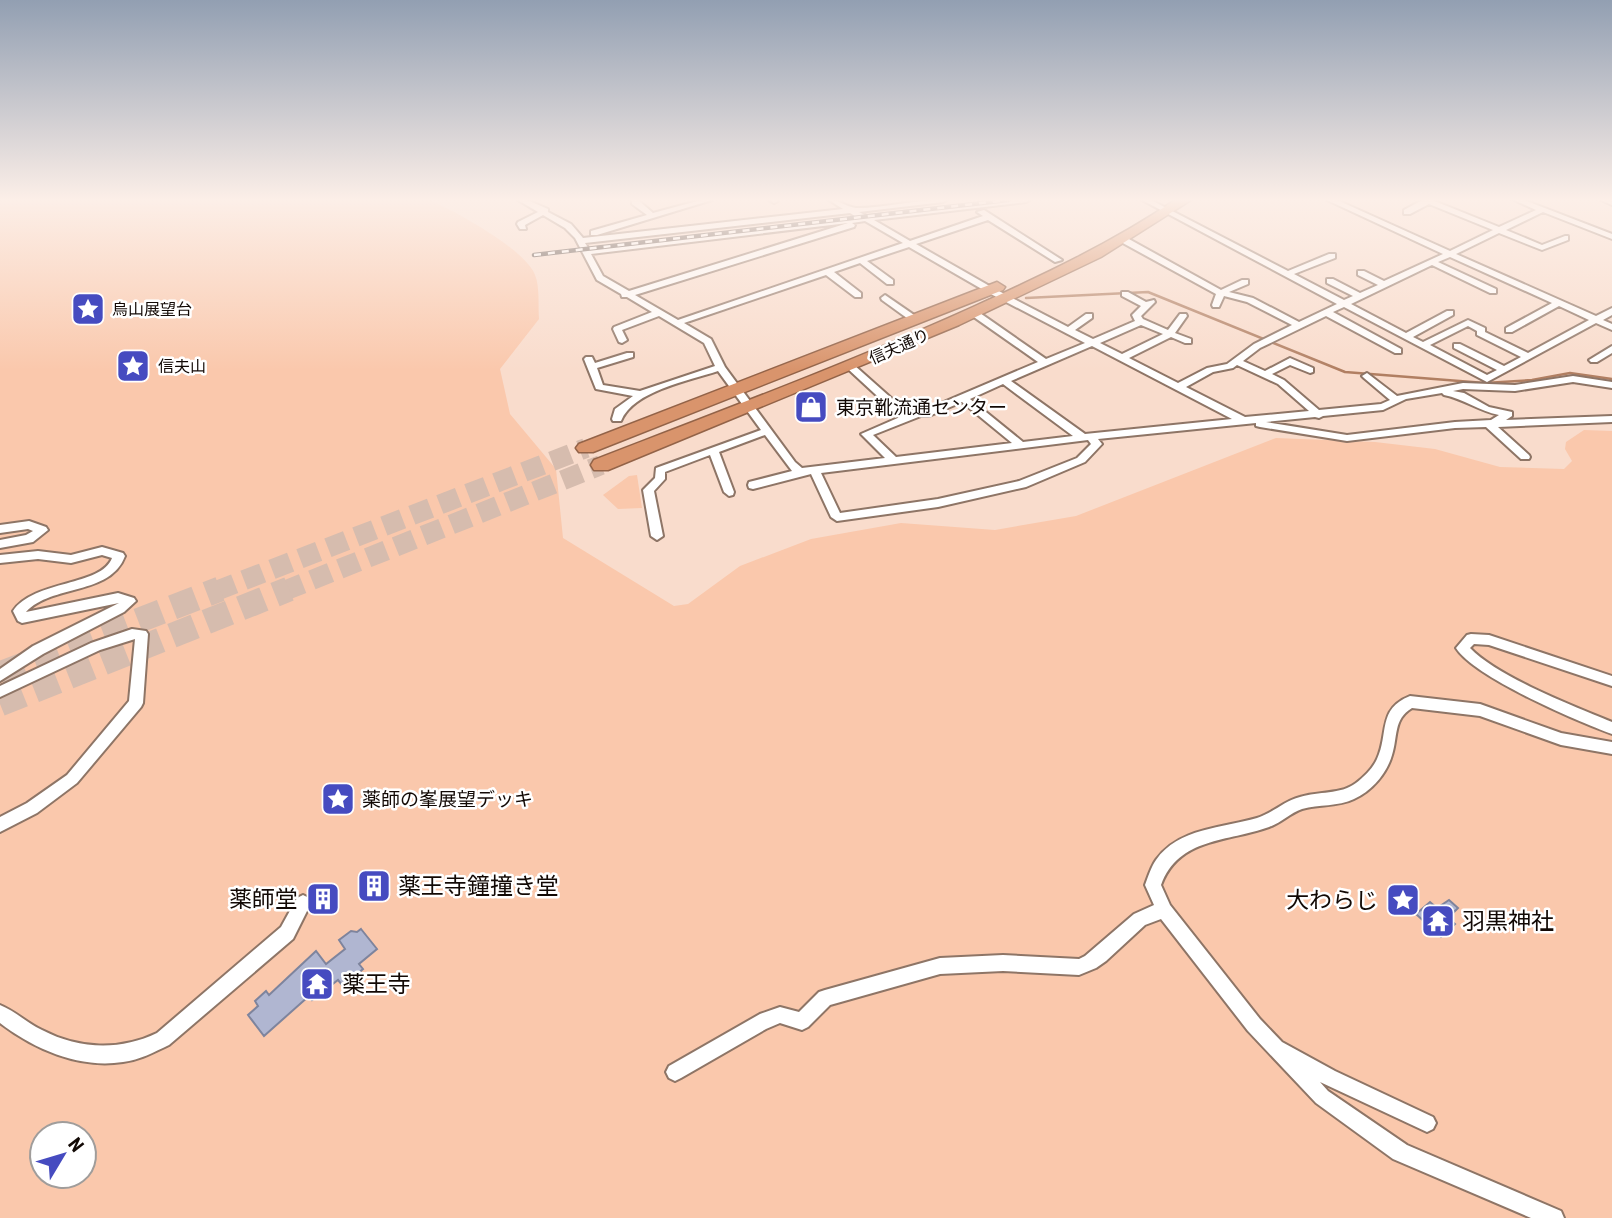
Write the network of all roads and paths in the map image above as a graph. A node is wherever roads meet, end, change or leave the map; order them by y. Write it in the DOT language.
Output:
graph roads {
  1 [pos="590,257"];
  2 [pos="744,257"];
  3 [pos="874,257"];
  4 [pos="933,257"];
  5 [pos="1053,257"];
  6 [pos="1064,257"];
  7 [pos="1090,257"];
  8 [pos="1155,257"];
  9 [pos="1257,257"];
  10 [pos="1330,257"];
  11 [pos="1445,257"];
  12 [pos="1456,257"];
  13 [pos="1058,260"];
  14 [pos="862,261"];
  15 [pos="1433,263"];
  16 [pos="828,272"];
  17 [pos="1361,273"];
  18 [pos="1288,274"];
  19 [pos="1330,281"];
  20 [pos="890,282"];
  21 [pos="1245,282"];
  22 [pos="1385,285"];
  23 [pos="990,290"];
  24 [pos="1493,291"];
  25 [pos="1221,293"];
  26 [pos="625,295"];
  27 [pos="858,295"];
  28 [pos="1125,295"];
  29 [pos="1360,296"];
  30 [pos="885,298"];
  31 [pos="1007,298"];
  32 [pos="1559,303"];
  33 [pos="1343,304"];
  34 [pos="1216,305"];
  35 [pos="1612,311"];
  36 [pos="1326,312"];
  37 [pos="658,313"];
  38 [pos="974,313"];
  39 [pos="1450,313"];
  40 [pos="1089,316"];
  41 [pos="1183,316"];
  42 [pos="914,319"];
  43 [pos="1595,320"];
  44 [pos="1141,322"];
  45 [pos="676,323"];
  46 [pos="1299,325"];
  47 [pos="1612,327"];
  48 [pos="1509,330"];
  49 [pos="1068,331"];
  50 [pos="1169,333"];
  51 [pos="1406,337"];
  52 [pos="622,340"];
  53 [pos="1188,341"];
  54 [pos="1092,343"];
  55 [pos="1423,345"];
  56 [pos="1457,346"];
  57 [pos="1612,349"];
  58 [pos="1398,351"];
  59 [pos="630,355"];
  60 [pos="1528,357"];
  61 [pos="1122,358"];
  62 [pos="1594,360"];
  63 [pos="1235,361"];
  64 [pos="1045,363"];
  65 [pos="720,367"];
  66 [pos="851,367"];
  67 [pos="1310,370"];
  68 [pos="1504,370"];
  69 [pos="1266,374"];
  70 [pos="1367,376"];
  71 [pos="1004,380"];
  72 [pos="1491,382"];
  73 [pos="1612,385"];
  74 [pos="1178,387"];
  75 [pos="737,388"];
  76 [pos="1438,390"];
  77 [pos="641,394"];
  78 [pos="963,398"];
  79 [pos="1396,400"];
  80 [pos="750,406"];
  81 [pos="1320,415"];
  82 [pos="905,416"];
  83 [pos="617,419"];
  84 [pos="1612,419"];
  85 [pos="1244,421"];
  86 [pos="1491,424"];
  87 [pos="767,432"];
  88 [pos="1086,437"];
  89 [pos="1202,438"];
  90 [pos="1021,445"];
  91 [pos="586,448"];
  92 [pos="713,452"];
  93 [pos="1525,457"];
  94 [pos="894,461"];
  95 [pos="601,465"];
  96 [pos="814,470"];
  97 [pos="800,472"];
  98 [pos="752,485"];
  99 [pos="729,492"];
  100 [pos="0,529"];
  101 [pos="657,536"];
  102 [pos="0,544"];
  103 [pos="0,559"];
  104 [pos="0,677"];
  105 [pos="1612,681"];
  106 [pos="0,692"];
  107 [pos="1612,728"];
  108 [pos="1612,748"];
  109 [pos="0,825"];
  110 [pos="303,903"];
  111 [pos="1164,910"];
  112 [pos="0,1013"];
  113 [pos="1272,1046"];
  114 [pos="675,1072"];
  115 [pos="1427,1123"];
  116 [pos="1554,1218"];
  1 -- 26 [label="street"];
  2 -- 26 [label="street"];
  3 -- 14 [label="street"];
  4 -- 23 [label="street"];
  5 -- 13 [label="street"];
  6 -- 13 [label="highway, 信夫通り"];
  7 -- 31 [label="highway, 信夫通り"];
  8 -- 25 [label="street"];
  9 -- 18 [label="street"];
  10 -- 18 [label="street"];
  11 -- 15 [label="street"];
  12 -- 32 [label="street"];
  13 -- 23 [label="highway, 信夫通り"];
  14 -- 16 [label="street"];
  14 -- 20 [label="street"];
  15 -- 22 [label="street"];
  15 -- 24 [label="street"];
  16 -- 27 [label="street"];
  16 -- 45 [label="street"];
  17 -- 22 [label="street"];
  18 -- 33 [label="street"];
  19 -- 29 [label="street"];
  21 -- 25 [label="street"];
  22 -- 29 [label="street"];
  23 -- 31 [label="street"];
  23 -- 42 [label="highway, 信夫通り"];
  25 -- 34 [label="street"];
  25 -- 46 [label="street"];
  26 -- 37 [label="street"];
  28 -- 44 [label="street"];
  29 -- 33 [label="street"];
  30 -- 42 [label="street"];
  31 -- 38 [label="highway, 信夫通り"];
  31 -- 49 [label="street"];
  32 -- 43 [label="street"];
  32 -- 48 [label="street"];
  33 -- 36 [label="street"];
  33 -- 51 [label="street"];
  35 -- 43 [label="street"];
  36 -- 46 [label="street"];
  36 -- 58 [label="street"];
  37 -- 45 [label="street"];
  37 -- 52 [label="street"];
  38 -- 64 [label="street"];
  38 -- 66 [label="highway, 信夫通り"];
  39 -- 51 [label="street"];
  40 -- 49 [label="street"];
  41 -- 50 [label="street"];
  42 -- 75 [label="highway, 信夫通り"];
  43 -- 47 [label="street"];
  43 -- 60 [label="street"];
  44 -- 50 [label="street"];
  44 -- 54 [label="street"];
  45 -- 65 [label="street"];
  46 -- 63 [label="street"];
  49 -- 54 [label="street"];
  50 -- 53 [label="street"];
  50 -- 61 [label="street"];
  51 -- 55 [label="street"];
  54 -- 61 [label="street"];
  54 -- 64 [label="street"];
  55 -- 60 [label="street"];
  55 -- 72 [label="street"];
  56 -- 68 [label="street"];
  57 -- 62 [label="street"];
  59 -- 77 [label="street"];
  60 -- 68 [label="street"];
  61 -- 74 [label="street"];
  63 -- 69 [label="street"];
  63 -- 74 [label="street"];
  64 -- 71 [label="street"];
  65 -- 75 [label="street"];
  65 -- 77 [label="street"];
  66 -- 80 [label="highway, 信夫通り"];
  66 -- 82 [label="street"];
  67 -- 69 [label="street"];
  68 -- 72 [label="street"];
  69 -- 81 [label="street"];
  70 -- 79 [label="street"];
  71 -- 78 [label="street"];
  71 -- 88 [label="street"];
  72 -- 73 [label="street"];
  72 -- 76 [label="street"];
  74 -- 85 [label="street"];
  75 -- 80 [label="street"];
  75 -- 91 [label="highway, 信夫通り"];
  76 -- 79 [label="street"];
  76 -- 86 [label="street"];
  77 -- 83 [label="street"];
  78 -- 82 [label="street"];
  78 -- 90 [label="street"];
  79 -- 81 [label="street"];
  80 -- 87 [label="street"];
  80 -- 95 [label="highway, 信夫通り"];
  81 -- 85 [label="street"];
  82 -- 94 [label="street"];
  84 -- 86 [label="street"];
  85 -- 86 [label="street"];
  85 -- 88 [label="street"];
  85 -- 89 [label="street"];
  86 -- 93 [label="street"];
  87 -- 92 [label="street"];
  87 -- 97 [label="street"];
  88 -- 90 [label="street"];
  88 -- 96 [label="street"];
  90 -- 94 [label="street"];
  92 -- 99 [label="street"];
  92 -- 101 [label="street"];
  94 -- 96 [label="street"];
  96 -- 97 [label="street"];
  97 -- 98 [label="street"];
  100 -- 102 [label="street"];
  103 -- 104 [label="street"];
  105 -- 107 [label="street"];
  106 -- 109 [label="street"];
  108 -- 111 [label="street"];
  110 -- 112 [label="street"];
  111 -- 113 [label="street"];
  111 -- 114 [label="street"];
  113 -- 115 [label="street"];
  113 -- 116 [label="street"];
}
